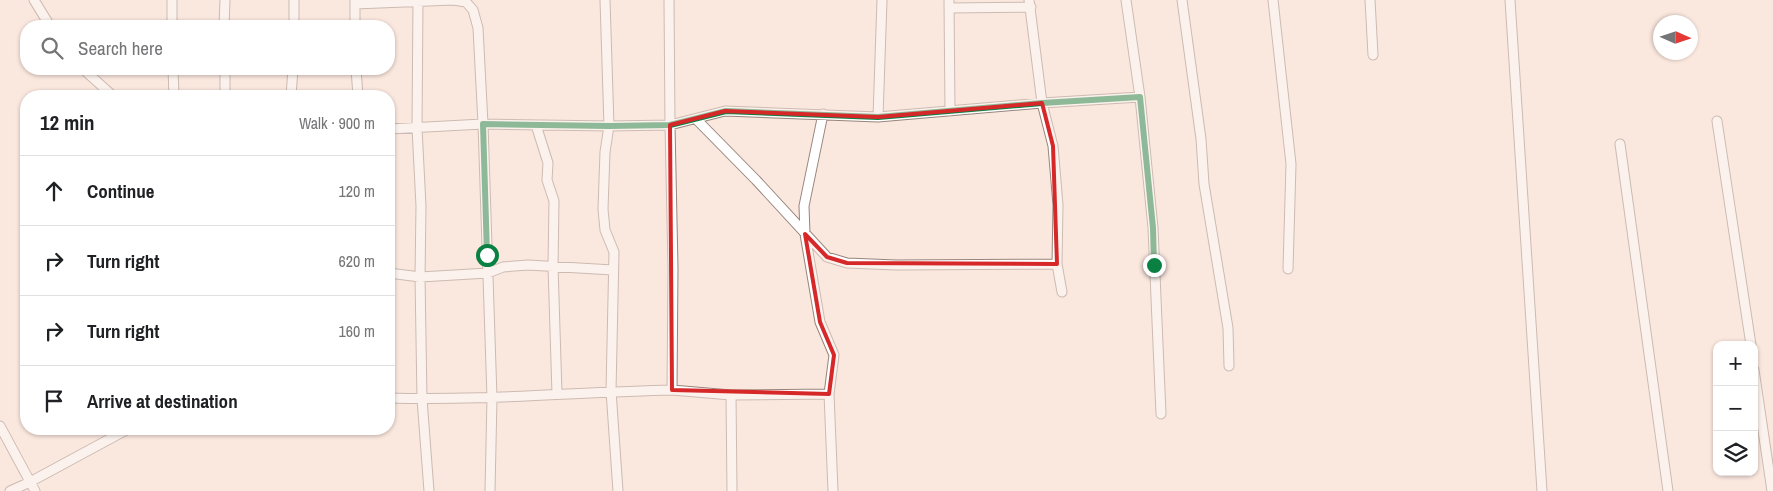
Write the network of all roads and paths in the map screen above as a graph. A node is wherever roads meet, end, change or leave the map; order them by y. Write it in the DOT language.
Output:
graph roads {
  1 [pos="34,0"];
  2 [pos="172,0"];
  3 [pos="224,0"];
  4 [pos="294,0"];
  5 [pos="453,0"];
  6 [pos="605,0"];
  7 [pos="669,0"];
  8 [pos="882,0"];
  9 [pos="1126,0"];
  10 [pos="1182,0"];
  11 [pos="1273,0"];
  12 [pos="1370,0"];
  13 [pos="1510,0"];
  14 [pos="418,1"];
  15 [pos="355,2"];
  16 [pos="949,4"];
  17 [pos="1030,4"];
  18 [pos="46,20"];
  19 [pos="172,20"];
  20 [pos="224,20"];
  21 [pos="294,20"];
  22 [pos="355,20"];
  23 [pos="1373,55"];
  24 [pos="90,75"];
  25 [pos="173,75"];
  26 [pos="225,75"];
  27 [pos="293,75"];
  28 [pos="356,75"];
  29 [pos="107,90"];
  30 [pos="174,90"];
  31 [pos="226,90"];
  32 [pos="292,90"];
  33 [pos="358,90"];
  34 [pos="1140,97"];
  35 [pos="1042,103"];
  36 [pos="950,111"];
  37 [pos="823,114"];
  38 [pos="878,117"];
  39 [pos="696,119"];
  40 [pos="1717,121"];
  41 [pos="483,124"];
  42 [pos="536,125"];
  43 [pos="670,125"];
  44 [pos="609,126"];
  45 [pos="417,128"];
  46 [pos="395,130"];
  47 [pos="1620,144"];
  48 [pos="805,234"];
  49 [pos="1057,264"];
  50 [pos="553,266"];
  51 [pos="1288,269"];
  52 [pos="613,270"];
  53 [pos="488,273"];
  54 [pos="395,274"];
  55 [pos="420,277"];
  56 [pos="1062,292"];
  57 [pos="1749,341"];
  58 [pos="1230,366"];
  59 [pos="1756,386"];
  60 [pos="672,390"];
  61 [pos="611,391"];
  62 [pos="557,394"];
  63 [pos="830,394"];
  64 [pos="731,395"];
  65 [pos="395,398"];
  66 [pos="492,398"];
  67 [pos="422,399"];
  68 [pos="1161,414"];
  69 [pos="0,426"];
  70 [pos="117,435"];
  71 [pos="30,482"];
  72 [pos="10,491"];
  73 [pos="35,491"];
  74 [pos="429,491"];
  75 [pos="490,491"];
  76 [pos="618,491"];
  77 [pos="732,491"];
  78 [pos="833,491"];
  79 [pos="1542,491"];
  80 [pos="1668,491"];
  81 [pos="1772,491"];
  1 -- 18 [label="street"];
  2 -- 19 [label="street"];
  3 -- 20 [label="street"];
  4 -- 21 [label="street"];
  5 -- 14 [label="street"];
  5 -- 41 [label="street"];
  6 -- 44 [label="street"];
  7 -- 43 [label="street"];
  8 -- 38 [label="street"];
  9 -- 34 [label="street"];
  10 -- 58 [label="street"];
  11 -- 51 [label="street"];
  12 -- 23 [label="street"];
  13 -- 79 [label="street"];
  14 -- 15 [label="street"];
  14 -- 45 [label="street"];
  15 -- 22 [label="street"];
  16 -- 17 [label="street"];
  16 -- 36 [label="street"];
  17 -- 35 [label="street"];
  24 -- 29 [label="street"];
  25 -- 30 [label="street"];
  26 -- 31 [label="street"];
  27 -- 32 [label="street"];
  28 -- 33 [label="street"];
  34 -- 35 [label="street"];
  34 -- 68 [label="street"];
  35 -- 36 [label="street"];
  35 -- 49 [label="street"];
  36 -- 38 [label="street"];
  37 -- 38 [label="street"];
  37 -- 39 [label="street"];
  37 -- 48 [label="street"];
  39 -- 43 [label="street"];
  39 -- 48 [label="street"];
  40 -- 57 [label="street"];
  41 -- 42 [label="street"];
  41 -- 45 [label="street"];
  41 -- 53 [label="street"];
  42 -- 44 [label="street"];
  42 -- 50 [label="street"];
  43 -- 44 [label="street"];
  43 -- 60 [label="street"];
  44 -- 52 [label="street"];
  45 -- 46 [label="street"];
  45 -- 55 [label="street"];
  47 -- 80 [label="street"];
  48 -- 49 [label="street"];
  48 -- 63 [label="street"];
  49 -- 56 [label="street"];
  50 -- 52 [label="street"];
  50 -- 53 [label="street"];
  50 -- 62 [label="street"];
  52 -- 61 [label="street"];
  53 -- 55 [label="street"];
  53 -- 66 [label="street"];
  54 -- 55 [label="street"];
  55 -- 67 [label="street"];
  59 -- 81 [label="street"];
  60 -- 61 [label="street"];
  60 -- 64 [label="street"];
  61 -- 62 [label="street"];
  61 -- 76 [label="street"];
  62 -- 66 [label="street"];
  63 -- 64 [label="street"];
  63 -- 78 [label="street"];
  64 -- 77 [label="street"];
  65 -- 67 [label="street"];
  66 -- 67 [label="street"];
  66 -- 75 [label="street"];
  67 -- 74 [label="street"];
  69 -- 71 [label="street"];
  70 -- 71 [label="street"];
  71 -- 72 [label="street"];
  71 -- 73 [label="street"];
}
